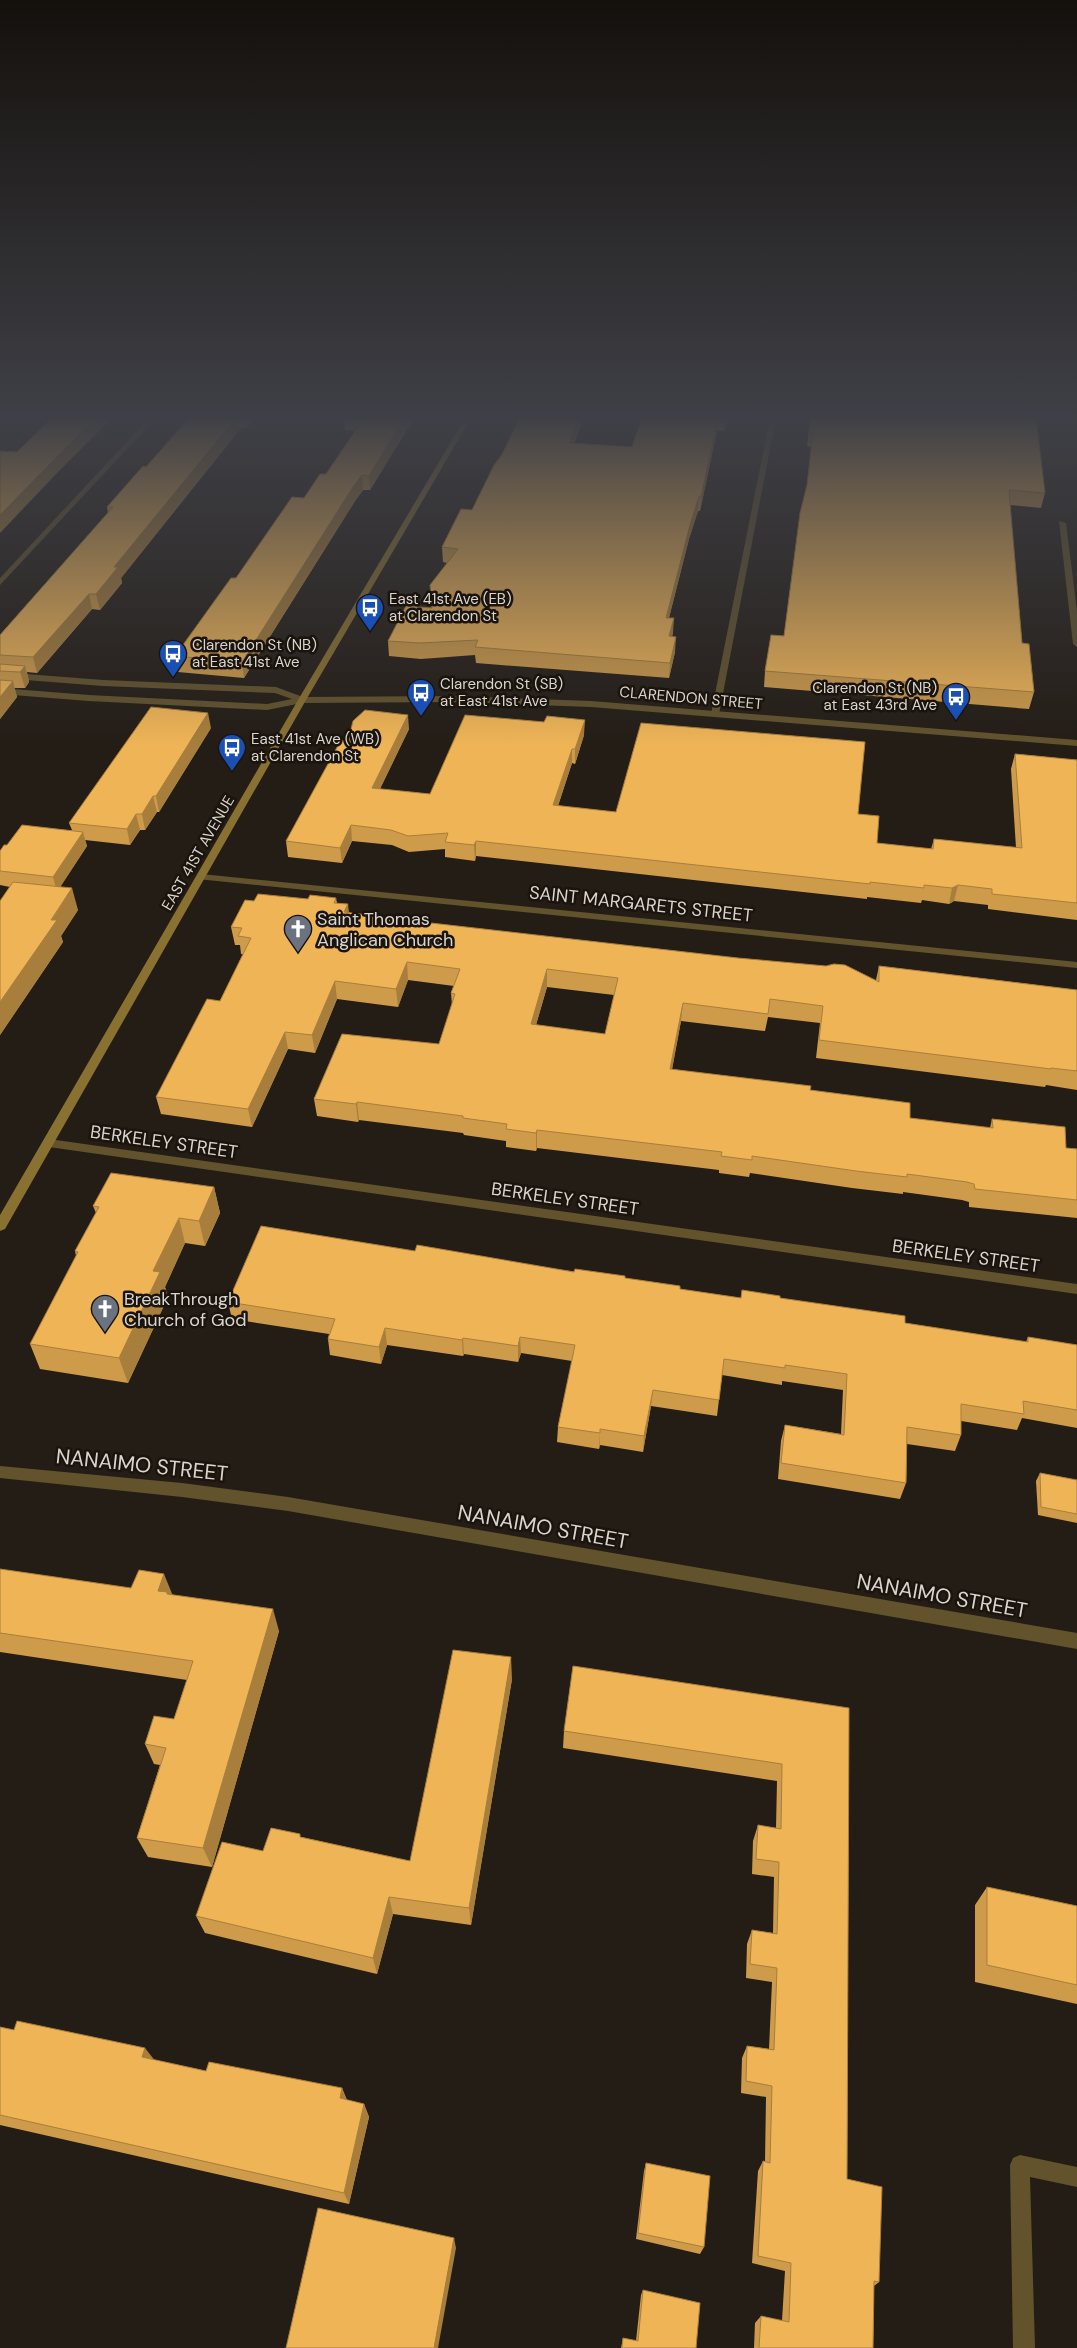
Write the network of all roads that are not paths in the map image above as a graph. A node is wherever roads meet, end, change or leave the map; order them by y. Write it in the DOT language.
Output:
graph roads {
  1 [pos="51,528"];
  2 [pos="403,528"];
  3 [pos="752,528"];
  4 [pos="1063,528"];
  5 [pos="0,583"];
  6 [pos="1077,644"];
  7 [pos="0,675"];
  8 [pos="0,691"];
  9 [pos="302,700"];
  10 [pos="715,714"];
  11 [pos="1077,743"];
  12 [pos="201,877"];
  13 [pos="1077,965"];
  14 [pos="48,1143"];
  15 [pos="0,1226"];
  16 [pos="1077,1289"];
  17 [pos="0,1472"];
  18 [pos="1077,1641"];
  19 [pos="1077,2177"];
  20 [pos="1024,2348"];
  1 -- 5 [label="street"];
  2 -- 9 [label="main road, EAST 41ST AVENUE"];
  3 -- 10 [label="street"];
  4 -- 6 [label="street"];
  7 -- 9 [label="street, CLARENDON STREET"];
  8 -- 9 [label="street, CLARENDON STREET"];
  9 -- 10 [label="street, CLARENDON STREET"];
  9 -- 12 [label="main road, EAST 41ST AVENUE"];
  10 -- 11 [label="street, CLARENDON STREET"];
  12 -- 13 [label="street, SAINT MARGARETS STREET"];
  12 -- 14 [label="main road, EAST 41ST AVENUE"];
  14 -- 15 [label="main road, EAST 41ST AVENUE"];
  14 -- 16 [label="street, BERKELEY STREET"];
  17 -- 18 [label="street, NANAIMO STREET"];
  19 -- 20 [label="street"];
}
